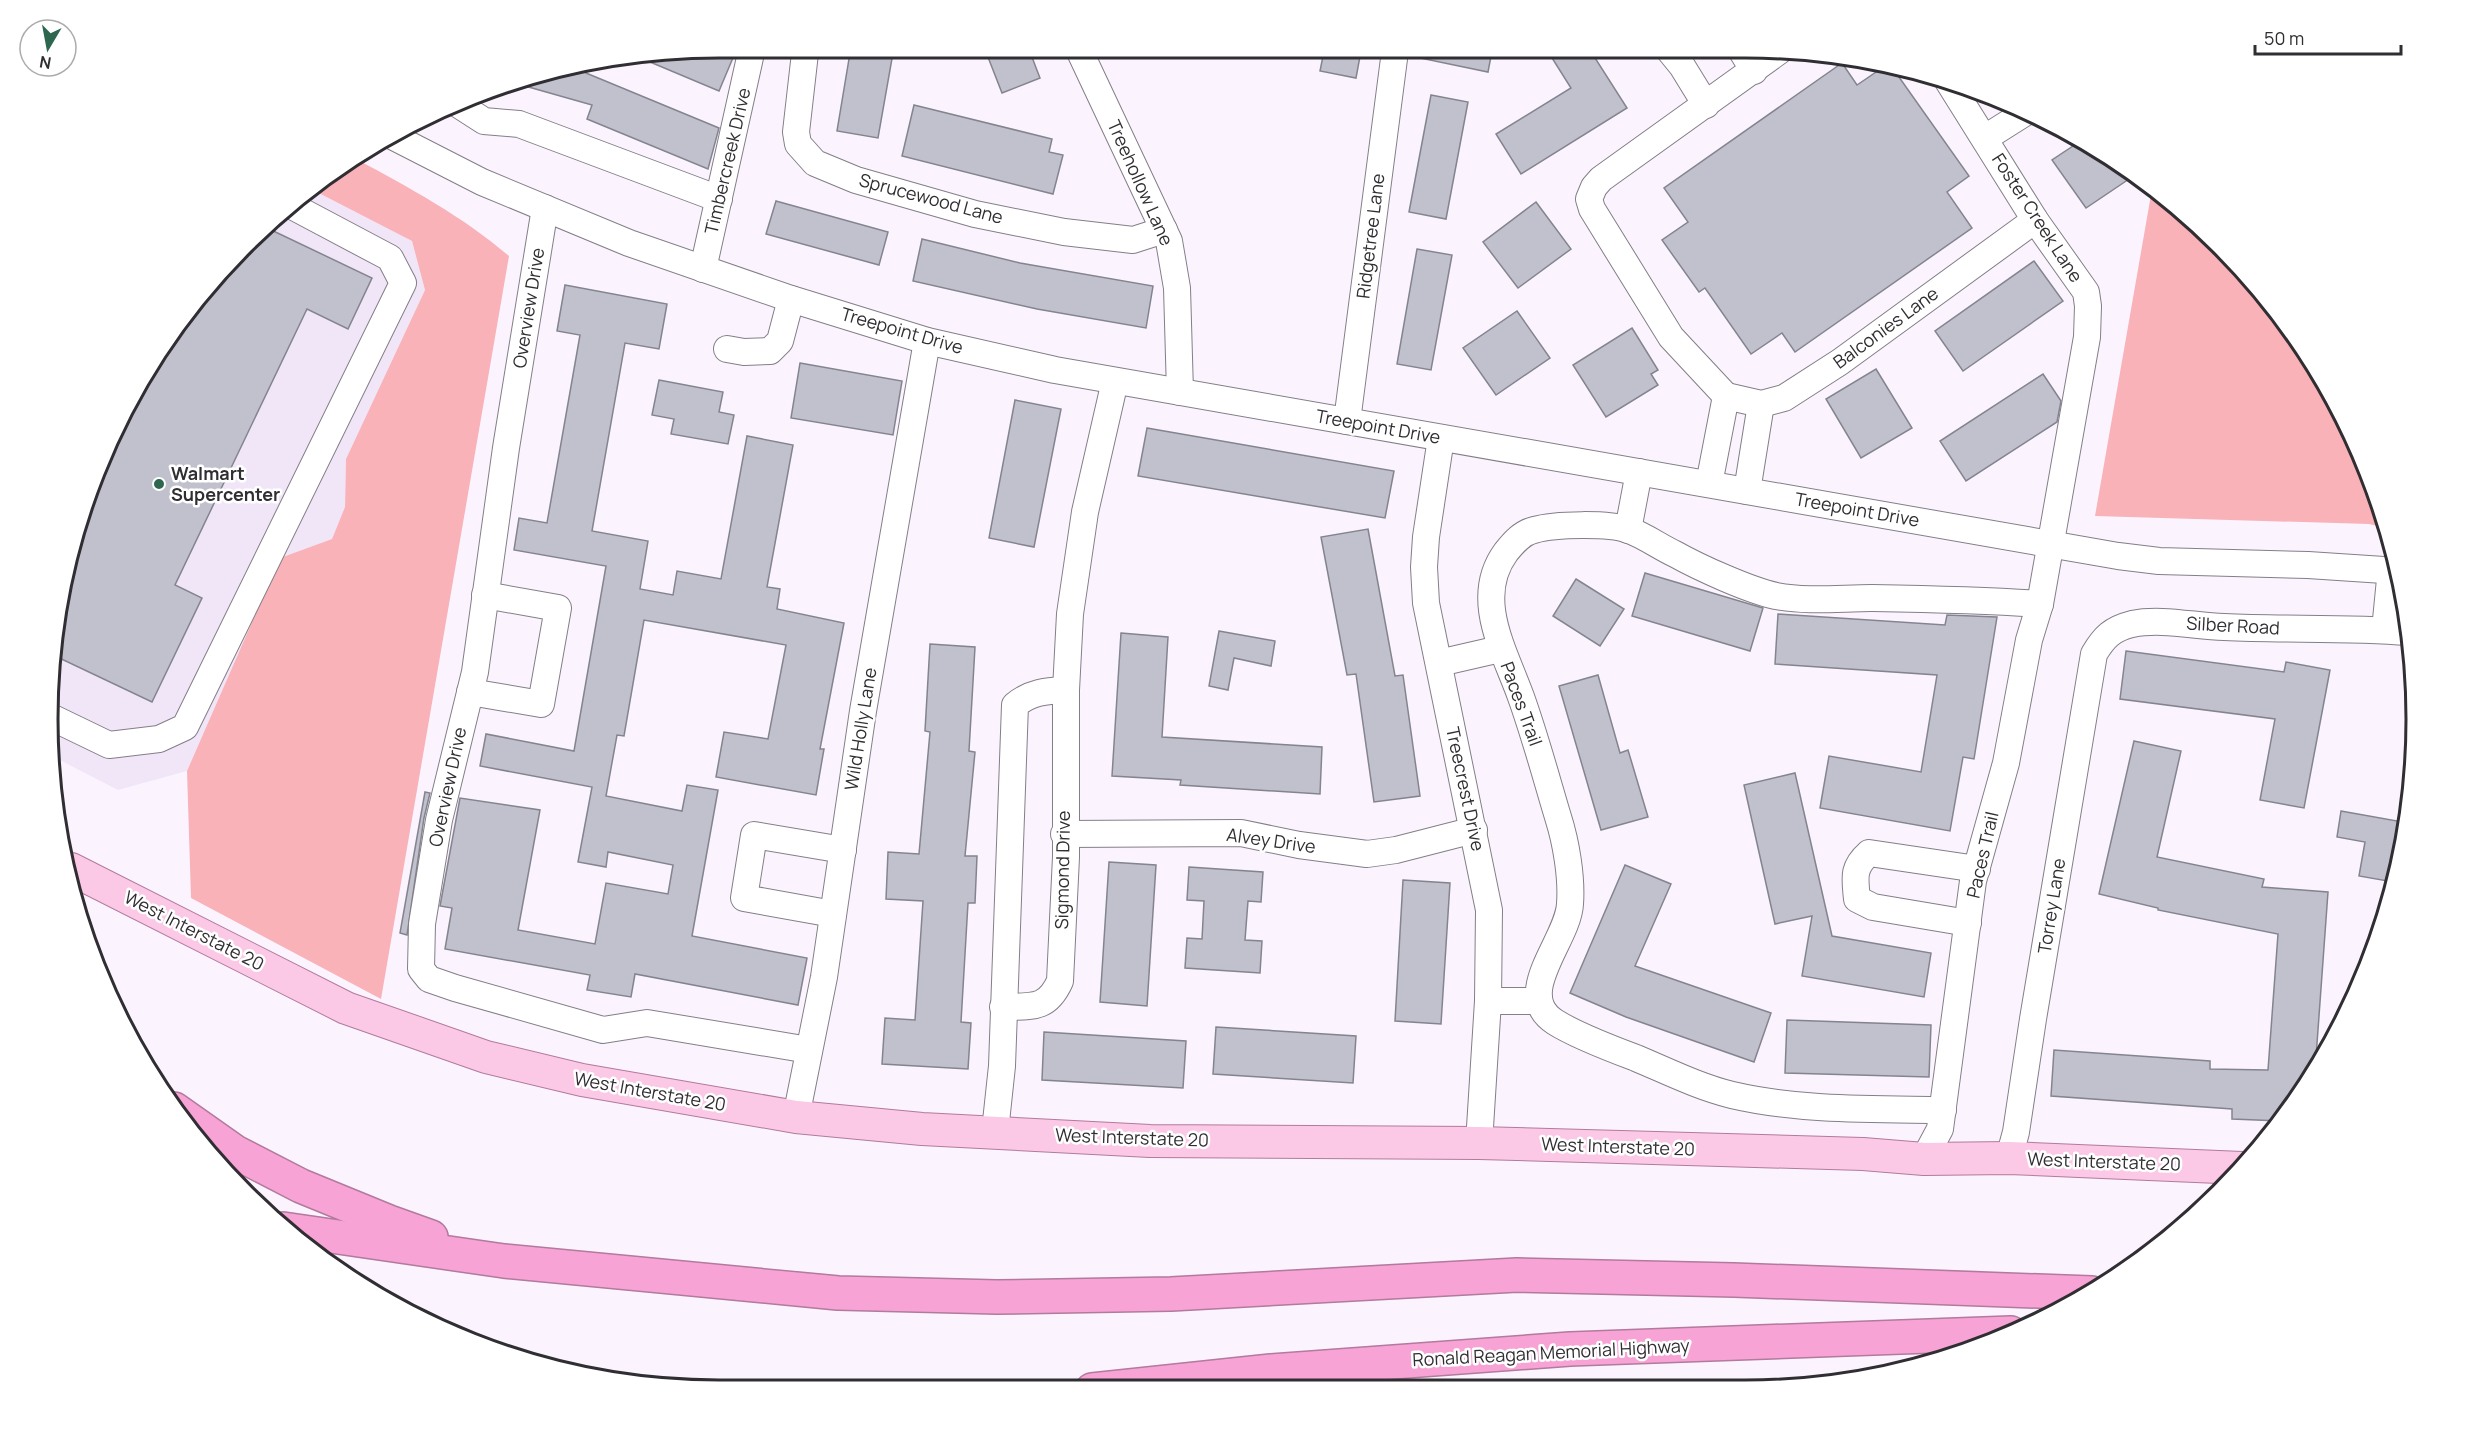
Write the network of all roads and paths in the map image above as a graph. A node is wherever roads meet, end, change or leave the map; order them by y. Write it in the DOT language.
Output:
graph roads {
  1 [pos="750,58"];
  2 [pos="804,58"];
  3 [pos="1083,58"];
  4 [pos="1394,58"];
  5 [pos="1676,58"];
  6 [pos="1748,60"];
  7 [pos="1956,93"];
  8 [pos="1706,105"];
  9 [pos="465,110"];
  10 [pos="2017,118"];
  11 [pos="1985,138"];
  12 [pos="401,141"];
  13 [pos="719,199"];
  14 [pos="545,208"];
  15 [pos="299,210"];
  16 [pos="2035,220"];
  17 [pos="1164,230"];
  18 [pos="703,269"];
  19 [pos="791,298"];
  20 [pos="927,341"];
  21 [pos="727,349"];
  22 [pos="1115,381"];
  23 [pos="1180,392"];
  24 [pos="1726,396"];
  25 [pos="1761,404"];
  26 [pos="1347,421"];
  27 [pos="1441,438"];
  28 [pos="1640,472"];
  29 [pos="1709,484"];
  30 [pos="1747,491"];
  31 [pos="1628,530"];
  32 [pos="2050,544"];
  33 [pos="2389,570"];
  34 [pos="486,595"];
  35 [pos="2040,604"];
  36 [pos="2396,604"];
  37 [pos="2397,631"];
  38 [pos="1500,649"];
  39 [pos="2094,654"];
  40 [pos="1439,663"];
  41 [pos="1066,690"];
  42 [pos="470,692"];
  43 [pos="58,720"];
  44 [pos="1474,830"];
  45 [pos="1064,834"];
  46 [pos="843,850"];
  47 [pos="1977,869"];
  48 [pos="77,872"];
  49 [pos="833,914"];
  50 [pos="1968,923"];
  51 [pos="1488,1001"];
  52 [pos="1537,1001"];
  53 [pos="1003,1007"];
  54 [pos="808,1050"];
  55 [pos="1943,1110"];
  56 [pos="796,1117"];
  57 [pos="198,1125"];
  58 [pos="995,1131"];
  59 [pos="1479,1143"];
  60 [pos="2009,1158"];
  61 [pos="1923,1159"];
  62 [pos="2231,1168"];
  63 [pos="303,1232"];
  64 [pos="504,1262"];
  65 [pos="2075,1292"];
  66 [pos="1988,1334"];
  67 [pos="1177,1381"];
  1 -- 13 [label="street, Timbercreek Drive"];
  2 -- 17 [label="street, Sprucewood Lane"];
  3 -- 17 [label="street, Treehollow Lane"];
  4 -- 26 [label="street, Ridgetree Lane"];
  5 -- 8 [label="street"];
  6 -- 8 [label="street"];
  7 -- 11 [label="street, Foster Creek Lane"];
  8 -- 24 [label="street"];
  9 -- 13 [label="street"];
  10 -- 11 [label="street"];
  11 -- 16 [label="street, Foster Creek Lane"];
  12 -- 14 [label="street, Treepoint Drive"];
  13 -- 18 [label="street, Timbercreek Drive"];
  14 -- 18 [label="street, Treepoint Drive"];
  14 -- 34 [label="street, Overview Drive"];
  15 -- 43 [label="street"];
  16 -- 25 [label="street, Balconies Lane"];
  16 -- 32 [label="street, Foster Creek Lane"];
  17 -- 23 [label="street, Treehollow Lane"];
  18 -- 19 [label="street, Treepoint Drive"];
  19 -- 20 [label="street, Treepoint Drive"];
  19 -- 21 [label="street"];
  20 -- 22 [label="street, Treepoint Drive"];
  20 -- 46 [label="street, Wild Holly Lane"];
  22 -- 23 [label="street, Treepoint Drive"];
  22 -- 41 [label="street, Sigmond Drive"];
  23 -- 26 [label="street, Treepoint Drive"];
  24 -- 25 [label="street"];
  24 -- 29 [label="street"];
  25 -- 30 [label="street"];
  26 -- 27 [label="street, Treepoint Drive"];
  27 -- 28 [label="street, Treepoint Drive"];
  27 -- 40 [label="street, Treecrest Drive"];
  28 -- 29 [label="street, Treepoint Drive"];
  28 -- 31 [label="street"];
  29 -- 30 [label="street, Treepoint Drive"];
  30 -- 32 [label="street, Treepoint Drive"];
  31 -- 35 [label="street, Paces Trail"];
  31 -- 38 [label="street, Paces Trail"];
  32 -- 33 [label="street, Treepoint Drive"];
  32 -- 35 [label="street, Paces Trail"];
  34 -- 42 [label="street, Overview Drive"];
  34 -- 42 [label="street"];
  35 -- 47 [label="street, Paces Trail"];
  36 -- 37 [label="street, Silber Road"];
  37 -- 39 [label="street, Silber Road"];
  38 -- 40 [label="street, Paces Trail"];
  38 -- 52 [label="street, Paces Trail"];
  39 -- 60 [label="street, Torrey Lane"];
  40 -- 44 [label="street, Treecrest Drive"];
  41 -- 45 [label="street, Sigmond Drive"];
  41 -- 53 [label="street"];
  42 -- 54 [label="street, Overview Drive"];
  44 -- 45 [label="street, Alvey Drive"];
  44 -- 51 [label="street, Treecrest Drive"];
  45 -- 53 [label="street, Sigmond Drive"];
  46 -- 49 [label="street, Wild Holly Lane"];
  46 -- 49 [label="street"];
  47 -- 50 [label="street, Paces Trail"];
  47 -- 50 [label="street"];
  48 -- 56 [label="main road, West Interstate 20"];
  49 -- 54 [label="street, Wild Holly Lane"];
  50 -- 55 [label="street, Paces Trail"];
  51 -- 52 [label="street"];
  51 -- 59 [label="street, Treecrest Drive"];
  52 -- 55 [label="street"];
  53 -- 58 [label="street"];
  54 -- 56 [label="street, Wild Holly Lane"];
  55 -- 61 [label="street, Paces Trail"];
  56 -- 58 [label="main road, West Interstate 20"];
  57 -- 64 [label="highway"];
  58 -- 59 [label="main road, West Interstate 20"];
  59 -- 61 [label="main road, West Interstate 20"];
  60 -- 61 [label="main road, West Interstate 20"];
  60 -- 62 [label="main road, West Interstate 20"];
  63 -- 64 [label="highway"];
  64 -- 65 [label="highway"];
  66 -- 67 [label="highway, Ronald Reagan Memorial Highway"];
}
